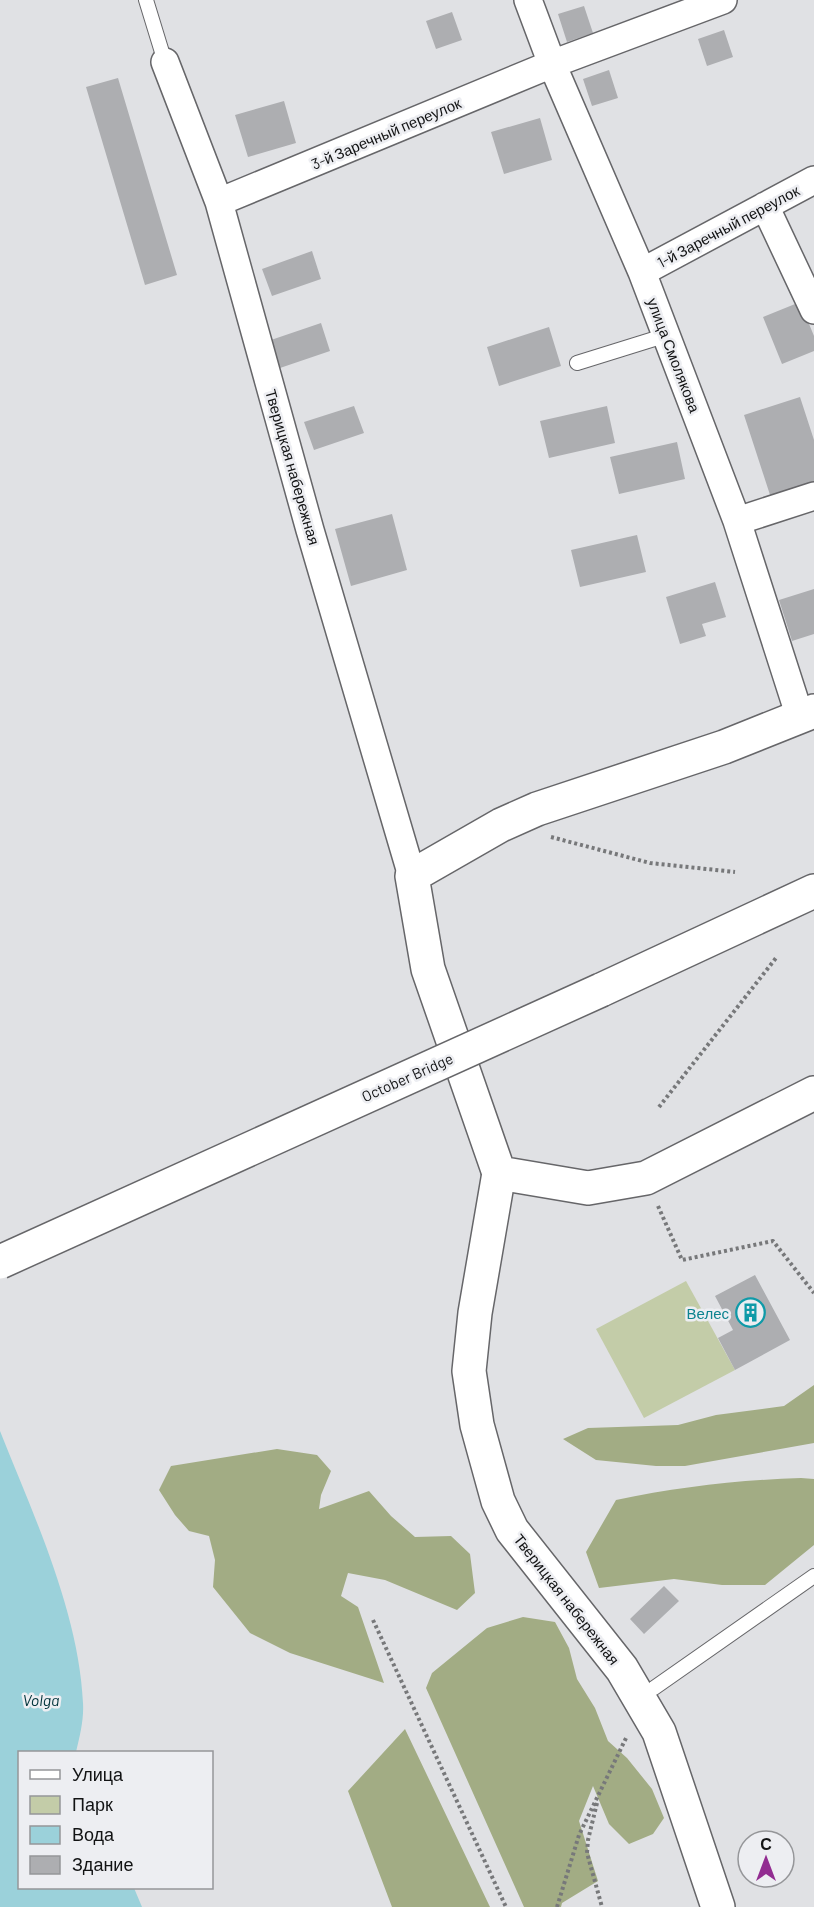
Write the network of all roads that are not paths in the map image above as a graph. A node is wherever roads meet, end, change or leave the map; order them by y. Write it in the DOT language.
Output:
graph roads {
  1 [pos="146,0"];
  2 [pos="528,0"];
  3 [pos="723,0"];
  4 [pos="165,62"];
  5 [pos="552,64"];
  6 [pos="814,180"];
  7 [pos="219,202"];
  8 [pos="765,206"];
  9 [pos="642,272"];
  10 [pos="814,309"];
  11 [pos="667,335"];
  12 [pos="577,363"];
  13 [pos="814,496"];
  14 [pos="737,520"];
  15 [pos="807,714"];
  16 [pos="412,876"];
  17 [pos="814,891"];
  18 [pos="814,1093"];
  19 [pos="499,1173"];
  20 [pos="0,1262"];
  21 [pos="814,1576"];
  22 [pos="648,1696"];
  23 [pos="718,1907"];
  1 -- 4 [label="lane"];
  2 -- 5 [label="street, улица Смолякова"];
  3 -- 5 [label="street, 3-й Заречный переулок"];
  4 -- 7 [label="street, Тверицкая набережная"];
  5 -- 7 [label="street, 3-й Заречный переулок"];
  5 -- 9 [label="street, улица Смолякова"];
  6 -- 8 [label="street, 1-й Заречный переулок"];
  7 -- 16 [label="street, Тверицкая набережная"];
  8 -- 9 [label="street, 1-й Заречный переулок"];
  8 -- 10 [label="street"];
  9 -- 11 [label="street, улица Смолякова"];
  11 -- 12 [label="lane"];
  11 -- 14 [label="street, улица Смолякова"];
  13 -- 14 [label="street"];
  14 -- 15 [label="street, улица Смолякова"];
  15 -- 16 [label="main road"];
  16 -- 19 [label="main road"];
  17 -- 20 [label="main road, October Bridge, bridge"];
  18 -- 19 [label="main road"];
  19 -- 22 [label="main road, Тверицкая набережная"];
  21 -- 22 [label="lane"];
  22 -- 23 [label="main road, Тверицкая набережная"];
}
